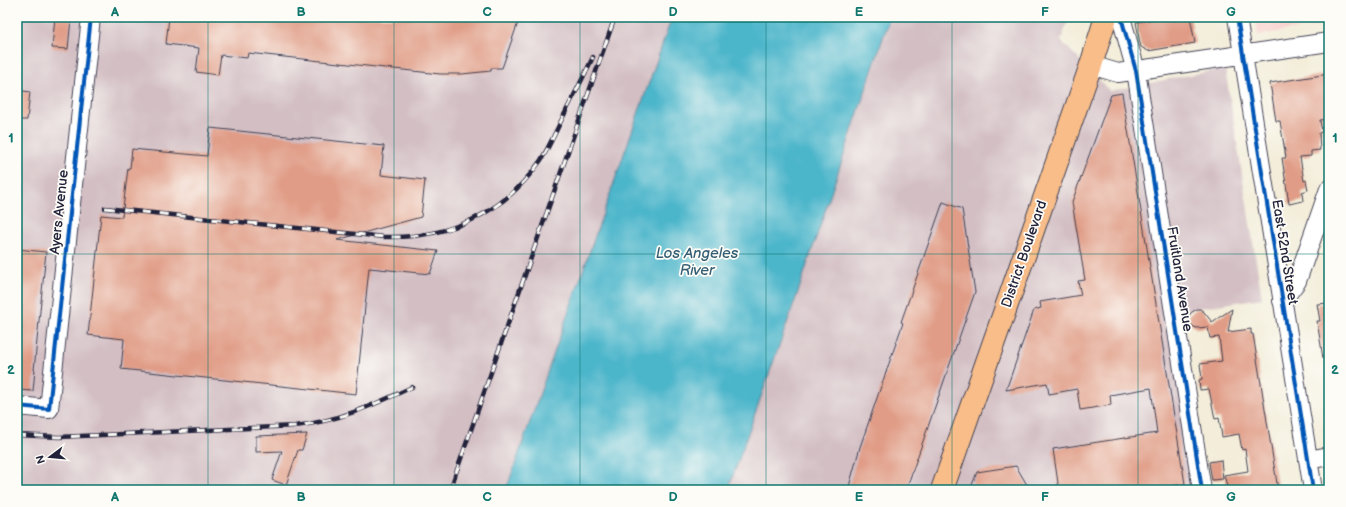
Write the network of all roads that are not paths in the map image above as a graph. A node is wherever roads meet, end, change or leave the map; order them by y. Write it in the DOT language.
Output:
graph roads {
  1 [pos="90,17"];
  2 [pos="1106,17"];
  3 [pos="1121,17"];
  4 [pos="1237,17"];
  5 [pos="1329,42"];
  6 [pos="1243,54"];
  7 [pos="1090,65"];
  8 [pos="1136,71"];
  9 [pos="1329,189"];
  10 [pos="1282,301"];
  11 [pos="17,406"];
  12 [pos="1329,456"];
  13 [pos="1308,460"];
  14 [pos="942,490"];
  15 [pos="1202,490"];
  16 [pos="1312,490"];
  1 -- 11 [label="street, Ayers Avenue"];
  2 -- 7 [label="main road, District Boulevard"];
  3 -- 8 [label="street, Fruitland Avenue"];
  4 -- 6 [label="street, East 52nd Street"];
  5 -- 6 [label="street"];
  6 -- 8 [label="street"];
  6 -- 10 [label="street, East 52nd Street"];
  7 -- 8 [label="street"];
  7 -- 14 [label="main road, District Boulevard"];
  8 -- 15 [label="street, Fruitland Avenue"];
  9 -- 10 [label="street"];
  10 -- 13 [label="street, East 52nd Street"];
  12 -- 13 [label="street"];
  13 -- 16 [label="street, East 52nd Street"];
}
